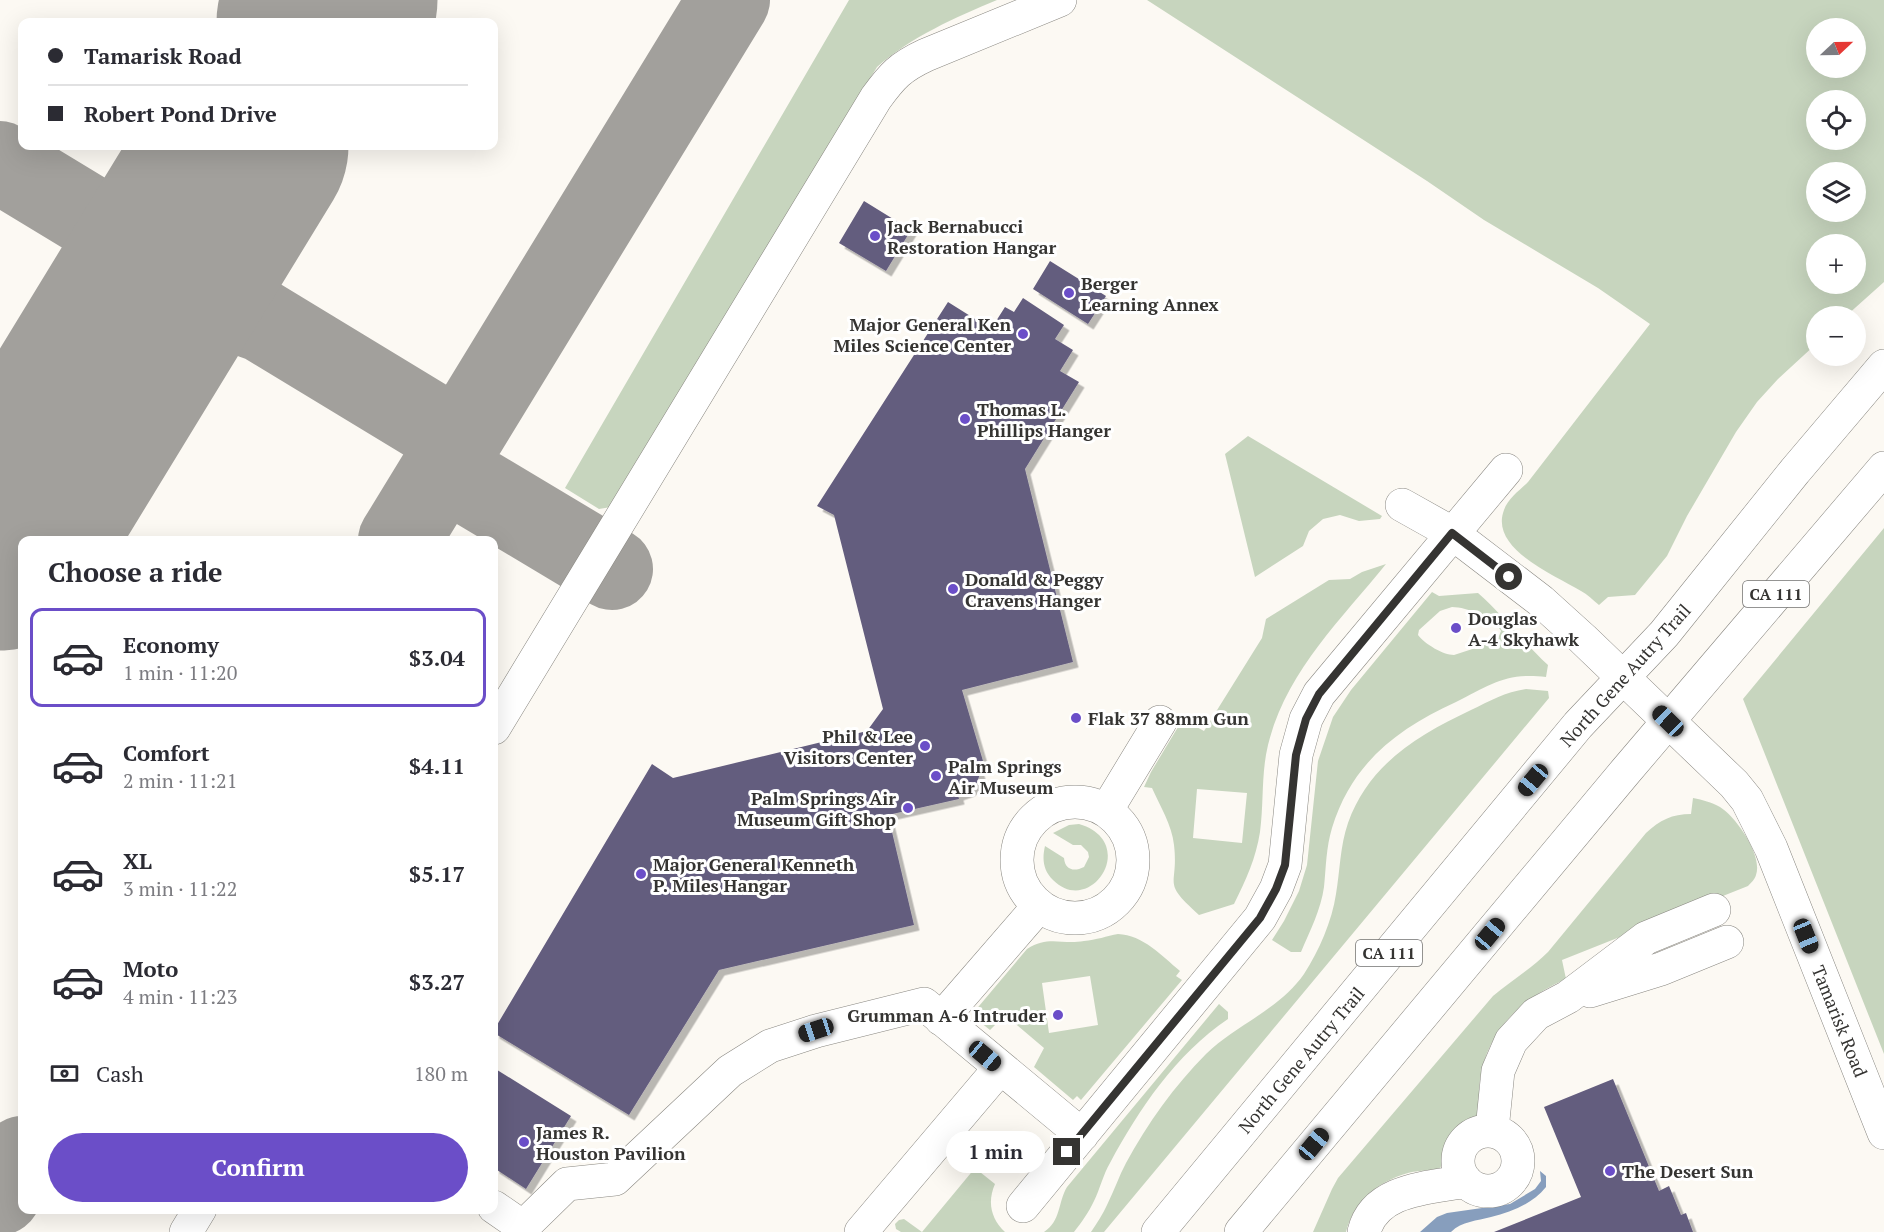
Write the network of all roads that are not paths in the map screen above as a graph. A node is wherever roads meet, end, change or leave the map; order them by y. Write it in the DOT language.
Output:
graph roads {
  1 [pos="1060,0"];
  2 [pos="1884,366"];
  3 [pos="1884,468"];
  4 [pos="1506,470"];
  5 [pos="1402,505"];
  6 [pos="1452,533"];
  7 [pos="1624,677"];
  8 [pos="498,721"];
  9 [pos="1668,721"];
  10 [pos="1160,722"];
  11 [pos="1106,811"];
  12 [pos="1039,906"];
  13 [pos="1714,910"];
  14 [pos="1727,942"];
  15 [pos="1568,997"];
  16 [pos="941,1019"];
  17 [pos="1000,1068"];
  18 [pos="1490,1131"];
  19 [pos="1884,1133"];
  20 [pos="1082,1134"];
  21 [pos="1466,1181"];
  22 [pos="1023,1206"];
  23 [pos="498,1210"];
  24 [pos="197,1214"];
  25 [pos="522,1229"];
  26 [pos="186,1232"];
  27 [pos="861,1232"];
  28 [pos="1158,1232"];
  29 [pos="1241,1232"];
  30 [pos="1364,1232"];
  1 -- 8 [label="main road"];
  2 -- 7 [label="main road, North Gene Autry Trail / CA 111"];
  3 -- 9 [label="main road, CA 111"];
  4 -- 6 [label="main road"];
  5 -- 6 [label="main road, Tamarisk Road"];
  6 -- 7 [label="main road, Tamarisk Road"];
  6 -- 20 [label="main road"];
  7 -- 9 [label="main road, Tamarisk Road"];
  7 -- 28 [label="main road, North Gene Autry Trail / CA 111"];
  9 -- 19 [label="main road, Tamarisk Road"];
  9 -- 29 [label="main road, CA 111"];
  10 -- 11 [label="main road"];
  11 -- 12 [label="main road"];
  11 -- 12 [label="main road"];
  12 -- 16 [label="main road"];
  13 -- 15 [label="main road"];
  14 -- 15 [label="main road"];
  15 -- 18 [label="main road"];
  16 -- 17 [label="main road"];
  16 -- 25 [label="main road"];
  17 -- 20 [label="main road"];
  17 -- 27 [label="main road"];
  18 -- 21 [label="main road"];
  18 -- 21 [label="main road"];
  20 -- 22 [label="main road"];
  21 -- 30 [label="main road"];
  23 -- 25 [label="main road"];
  24 -- 26 [label="main road"];
}
